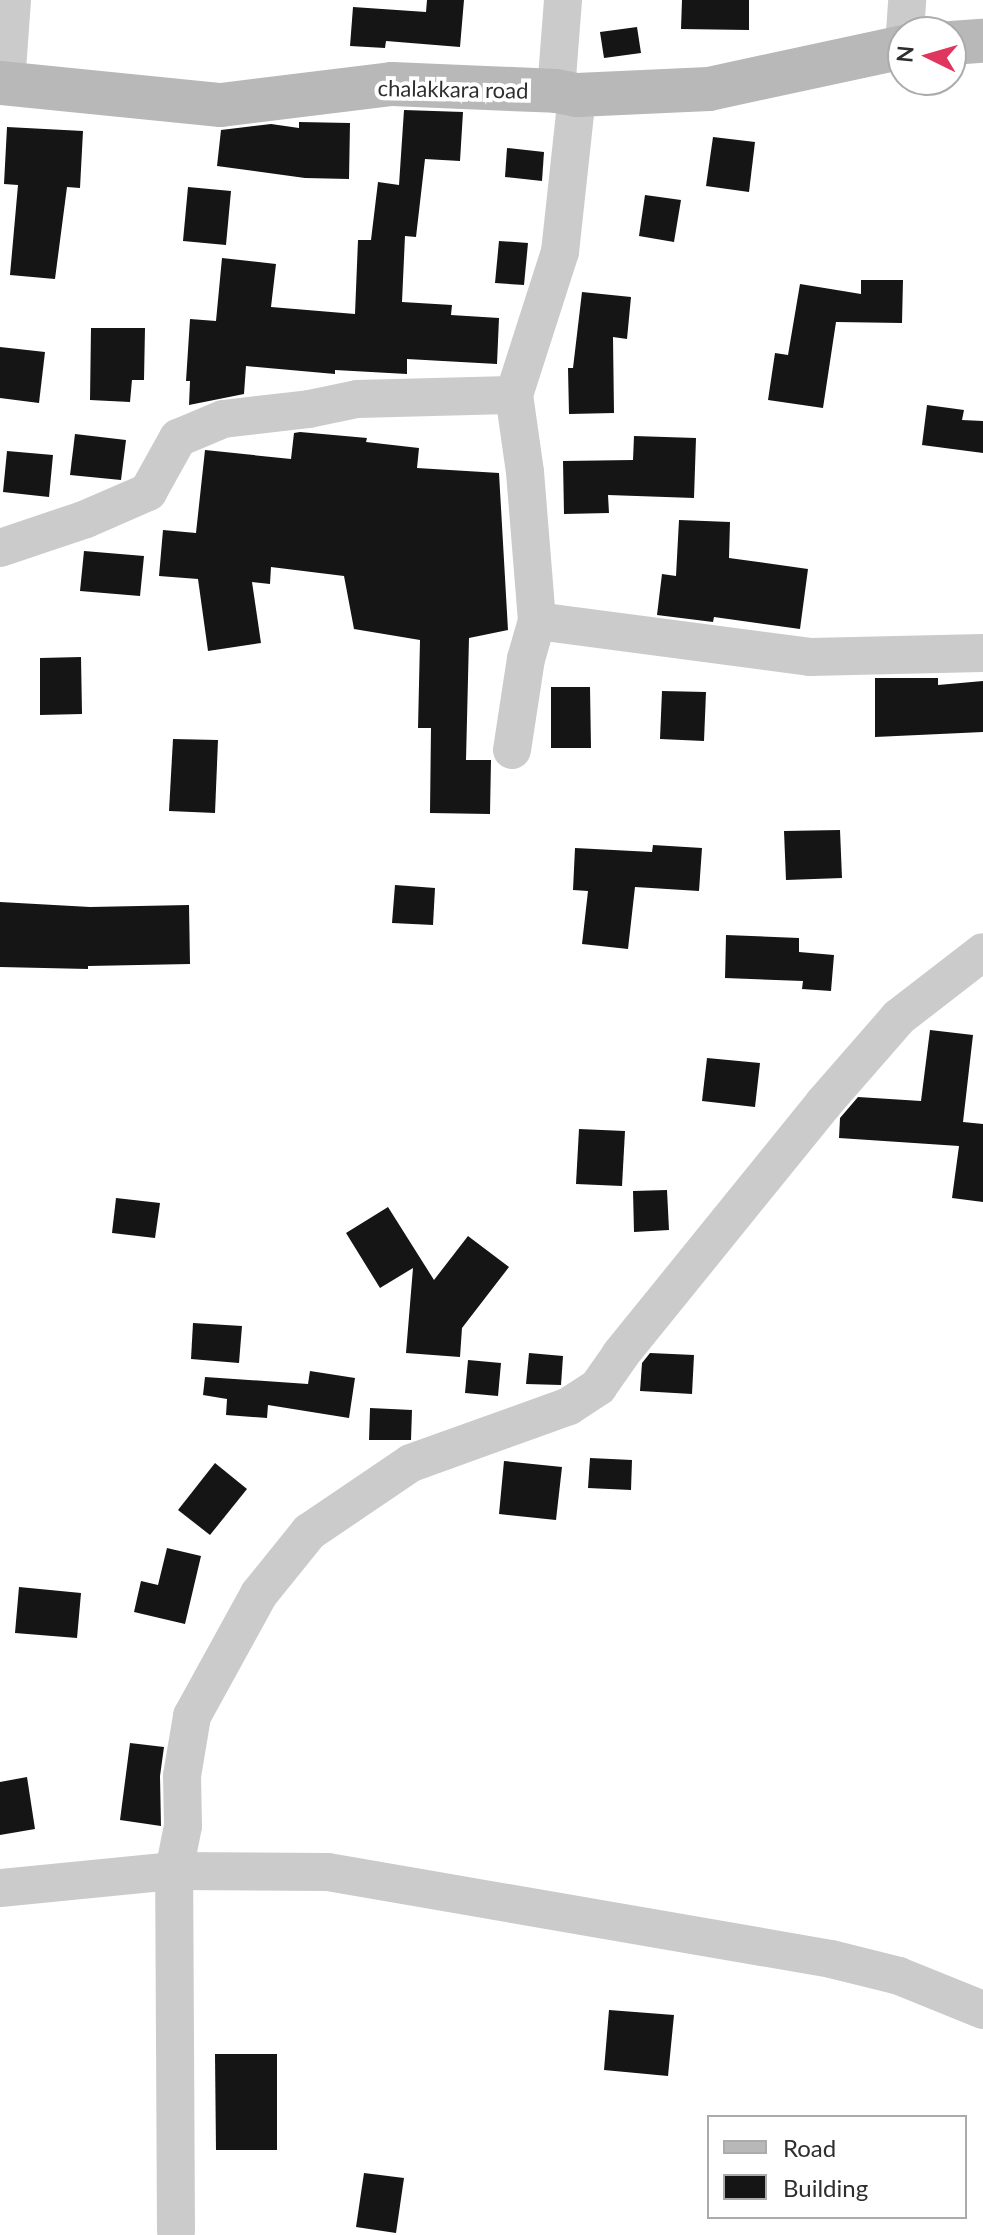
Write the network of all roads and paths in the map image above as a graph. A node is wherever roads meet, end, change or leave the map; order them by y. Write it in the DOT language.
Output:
graph roads {
  1 [pos="12,0"];
  2 [pos="563,0"];
  3 [pos="887,50"];
  4 [pos="3,84"];
  5 [pos="566,93"];
  6 [pos="514,395"];
  7 [pos="0,548"];
  8 [pos="537,621"];
  9 [pos="983,653"];
  10 [pos="512,750"];
  11 [pos="983,952"];
  12 [pos="174,1871"];
  13 [pos="0,1888"];
  14 [pos="983,2010"];
  15 [pos="176,2231"];
  1 -- 4 [label="street"];
  2 -- 5 [label="street"];
  3 -- 5 [label="main road, chalakkara road"];
  4 -- 5 [label="main road, chalakkara road"];
  5 -- 6 [label="street"];
  6 -- 7 [label="street"];
  6 -- 8 [label="street"];
  8 -- 9 [label="street"];
  8 -- 10 [label="street"];
  11 -- 12 [label="street"];
  12 -- 13 [label="street"];
  12 -- 14 [label="street"];
  12 -- 15 [label="street"];
}
